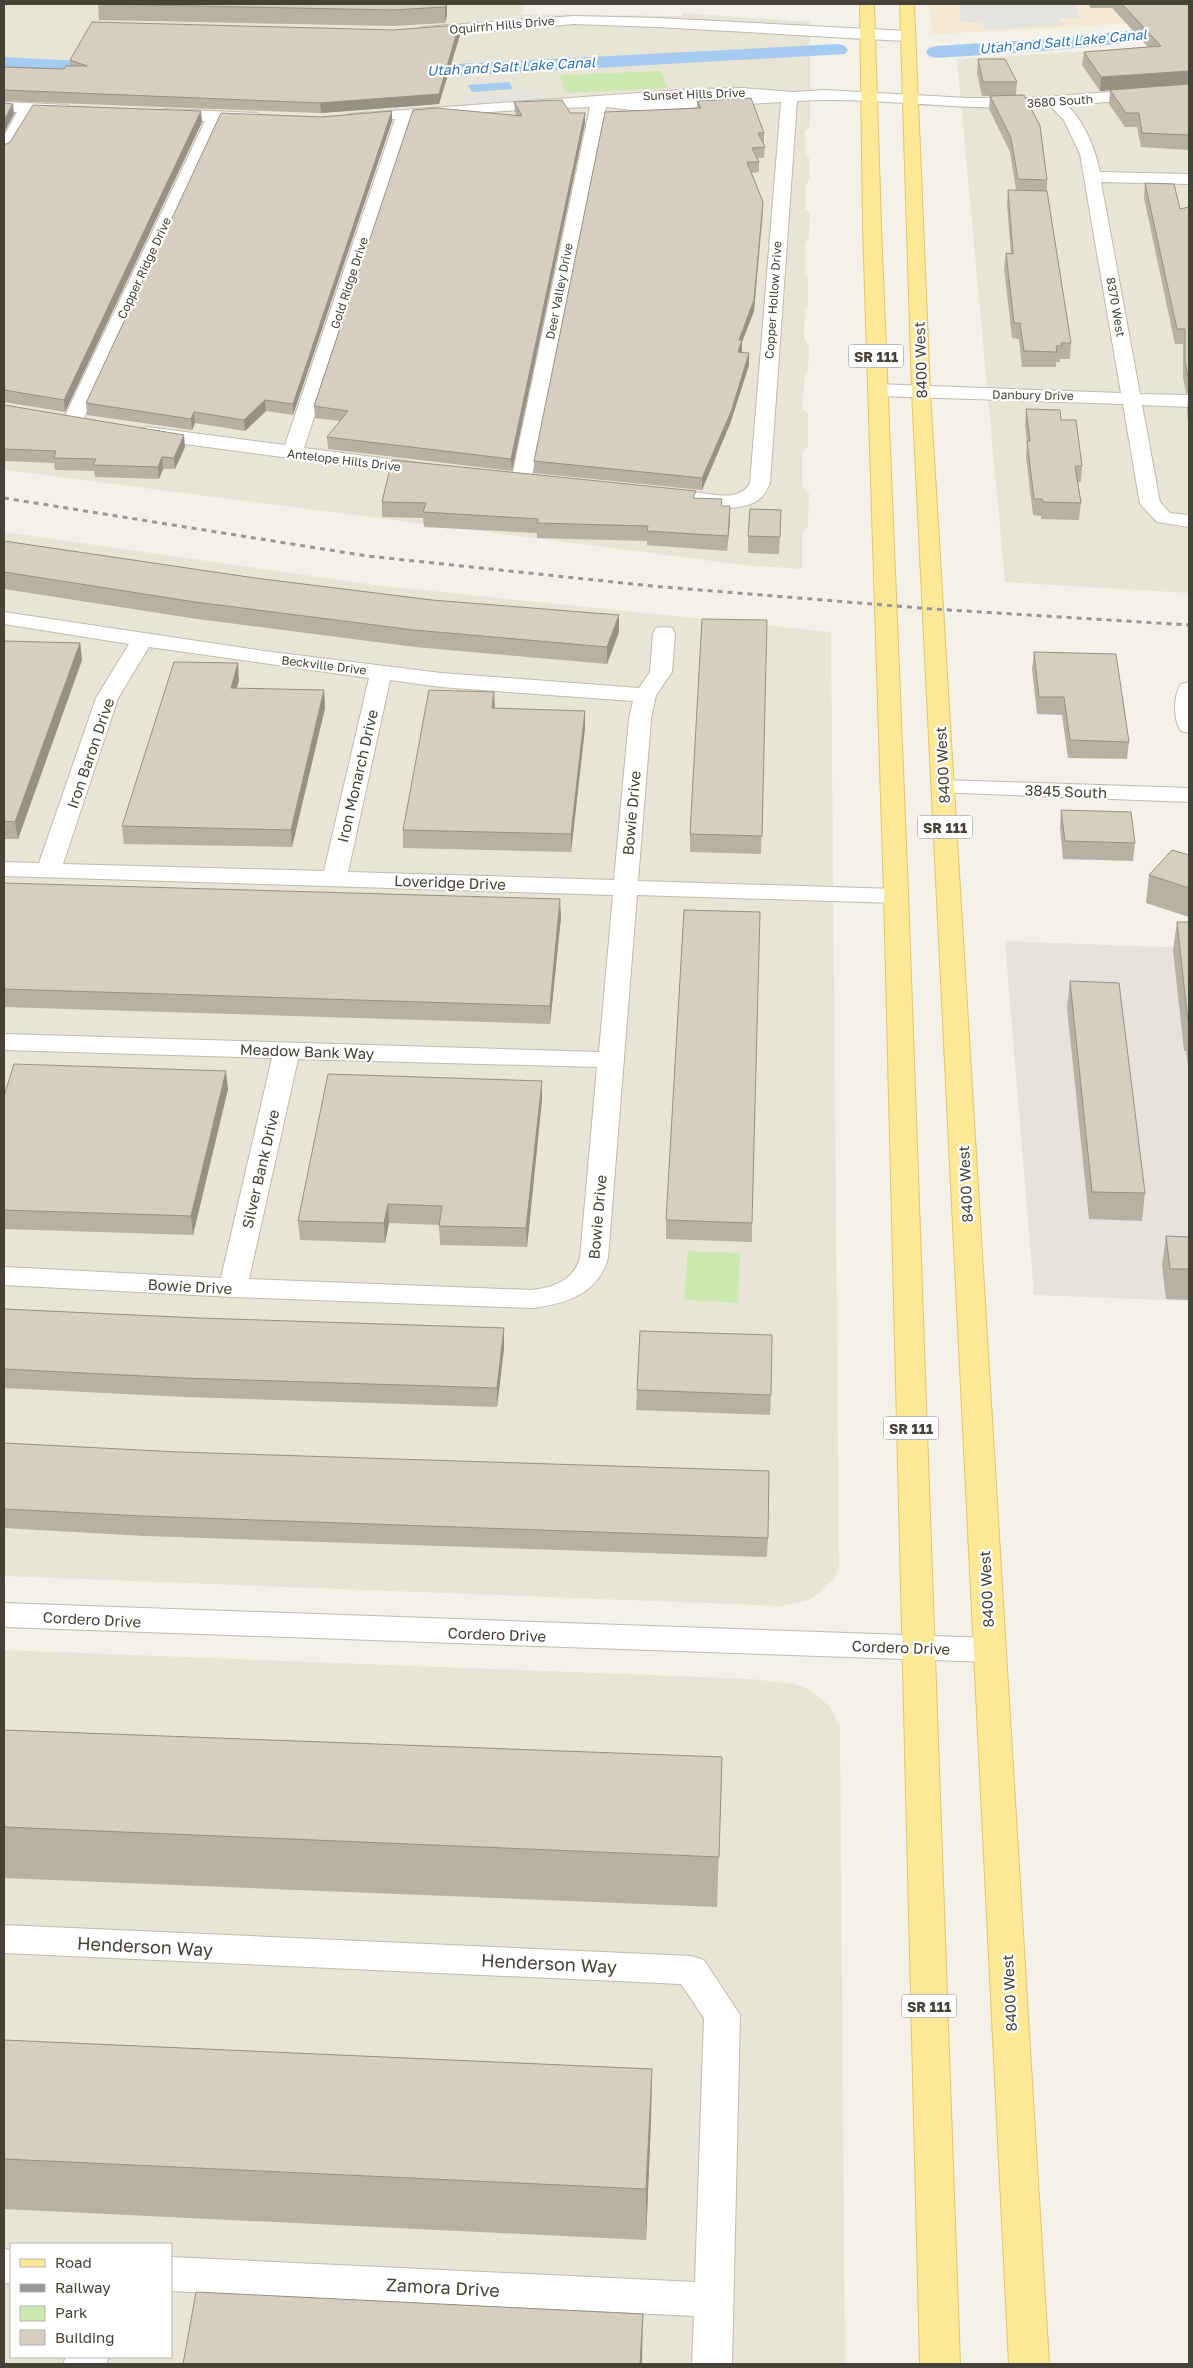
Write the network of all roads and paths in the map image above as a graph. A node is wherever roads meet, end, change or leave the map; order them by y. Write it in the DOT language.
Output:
graph roads {
  1 [pos="867,4"];
  2 [pos="907,4"];
  3 [pos="408,33"];
  4 [pos="868,35"];
  5 [pos="908,36"];
  6 [pos="1189,91"];
  7 [pos="789,96"];
  8 [pos="870,96"];
  9 [pos="909,98"];
  10 [pos="600,102"];
  11 [pos="1054,102"];
  12 [pos="4,107"];
  13 [pos="28,108"];
  14 [pos="84,110"];
  15 [pos="149,113"];
  16 [pos="405,114"];
  17 [pos="215,116"];
  18 [pos="269,119"];
  19 [pos="336,119"];
  20 [pos="4,149"];
  21 [pos="1093,177"];
  22 [pos="1189,179"];
  23 [pos="877,390"];
  24 [pos="921,392"];
  25 [pos="1132,398"];
  26 [pos="1189,401"];
  27 [pos="53,417"];
  28 [pos="73,420"];
  29 [pos="92,423"];
  30 [pos="131,430"];
  31 [pos="292,453"];
  32 [pos="445,472"];
  33 [pos="540,483"];
  34 [pos="665,496"];
  35 [pos="1189,521"];
  36 [pos="4,618"];
  37 [pos="664,633"];
  38 [pos="142,641"];
  39 [pos="381,673"];
  40 [pos="1189,689"];
  41 [pos="645,695"];
  42 [pos="1189,726"];
  43 [pos="943,787"];
  44 [pos="1189,795"];
  45 [pos="4,869"];
  46 [pos="49,870"];
  47 [pos="334,879"];
  48 [pos="624,888"];
  49 [pos="896,896"];
  50 [pos="4,1042"];
  51 [pos="287,1050"];
  52 [pos="610,1060"];
  53 [pos="4,1276"];
  54 [pos="233,1288"];
  55 [pos="4,1615"];
  56 [pos="917,1648"];
  57 [pos="990,1650"];
  58 [pos="4,1939"];
  59 [pos="172,2274"];
  60 [pos="714,2300"];
  61 [pos="712,2364"];
  62 [pos="940,2364"];
  63 [pos="1029,2364"];
  1 -- 4 [label="main road, SR 111"];
  2 -- 5 [label="main road, 8400 West / SR 111"];
  3 -- 4 [label="street, Oquirrh Hills Drive"];
  4 -- 5 [label="street, Oquirrh Hills Drive"];
  4 -- 8 [label="main road, SR 111"];
  5 -- 9 [label="main road, 8400 West / SR 111"];
  6 -- 11 [label="street, 3680 South"];
  7 -- 8 [label="street, Sunset Hills Drive"];
  7 -- 10 [label="street, Sunset Hills Drive"];
  7 -- 34 [label="street, Copper Hollow Drive"];
  8 -- 9 [label="street, 3680 South"];
  8 -- 23 [label="main road, SR 111"];
  9 -- 11 [label="street, 3680 South"];
  9 -- 24 [label="main road, 8400 West / SR 111"];
  10 -- 16 [label="street, Sunset Hills Drive"];
  10 -- 33 [label="street, Deer Valley Drive"];
  11 -- 21 [label="street, 8370 West"];
  12 -- 13 [label="street"];
  13 -- 14 [label="street"];
  13 -- 20 [label="street"];
  15 -- 17 [label="street"];
  16 -- 19 [label="street, Sunset Hills Drive"];
  16 -- 31 [label="street, Gold Ridge Drive"];
  17 -- 18 [label="street"];
  17 -- 28 [label="street, Copper Ridge Drive"];
  21 -- 22 [label="street"];
  21 -- 25 [label="street, 8370 West"];
  23 -- 24 [label="street, Danbury Drive"];
  23 -- 49 [label="main road, SR 111"];
  24 -- 25 [label="street, Danbury Drive"];
  24 -- 43 [label="main road, 8400 West / SR 111"];
  25 -- 26 [label="street, Danbury Drive"];
  25 -- 35 [label="street, 8370 West"];
  27 -- 28 [label="street"];
  28 -- 29 [label="street"];
  30 -- 31 [label="street, Antelope Hills Drive"];
  31 -- 32 [label="street, Antelope Hills Drive"];
  36 -- 38 [label="street, Beckville Drive"];
  37 -- 41 [label="street, Bowie Drive"];
  38 -- 39 [label="street, Beckville Drive"];
  38 -- 46 [label="street, Iron Baron Drive"];
  39 -- 41 [label="street, Beckville Drive"];
  39 -- 47 [label="street, Iron Monarch Drive"];
  40 -- 42 [label="street"];
  41 -- 48 [label="street, Bowie Drive"];
  43 -- 44 [label="street, 3845 South"];
  43 -- 57 [label="main road, 8400 West / SR 111"];
  45 -- 46 [label="street, Loveridge Drive"];
  46 -- 47 [label="street, Loveridge Drive"];
  47 -- 48 [label="street, Loveridge Drive"];
  48 -- 49 [label="street, Loveridge Drive"];
  48 -- 52 [label="street, Bowie Drive"];
  49 -- 56 [label="main road, SR 111"];
  50 -- 51 [label="street, Meadow Bank Way"];
  51 -- 52 [label="street, Meadow Bank Way"];
  51 -- 54 [label="street, Silver Bank Drive"];
  52 -- 54 [label="street, Bowie Drive"];
  53 -- 54 [label="street, Bowie Drive"];
  55 -- 56 [label="street, Cordero Drive"];
  56 -- 57 [label="street, Cordero Drive"];
  56 -- 62 [label="main road, SR 111"];
  57 -- 63 [label="main road, 8400 West / SR 111"];
  58 -- 60 [label="street, Henderson Way"];
  59 -- 60 [label="street, Zamora Drive"];
  60 -- 61 [label="street, Henderson Way"];
}
